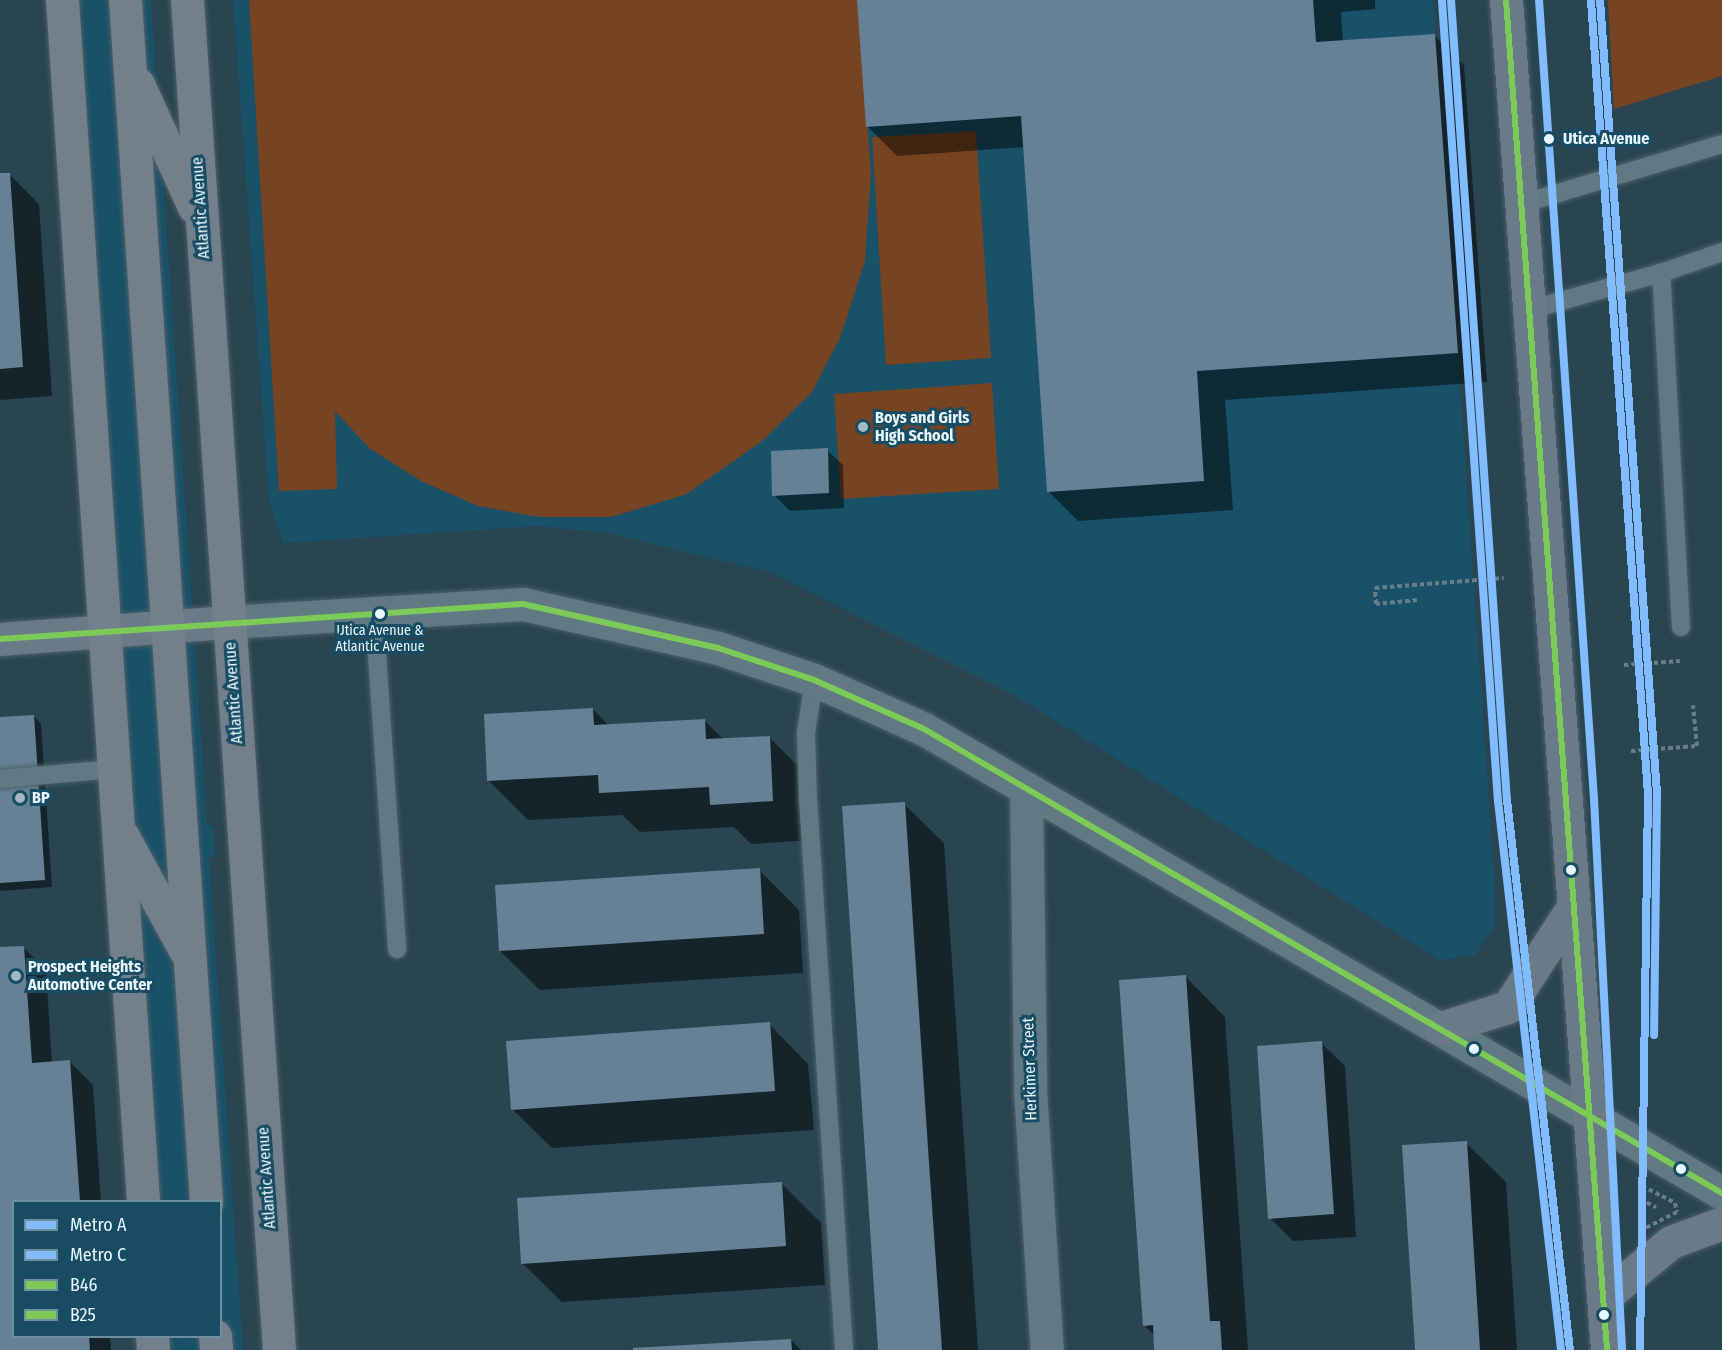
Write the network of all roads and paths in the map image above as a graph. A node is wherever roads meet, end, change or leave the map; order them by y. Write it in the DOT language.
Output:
graph roads {
  1 [pos="62,0"];
  2 [pos="125,0"];
  3 [pos="187,0"];
  4 [pos="1506,0"];
  5 [pos="129,65"];
  6 [pos="1722,144"];
  7 [pos="1521,204"];
  8 [pos="202,225"];
  9 [pos="1722,252"];
  10 [pos="1661,273"];
  11 [pos="1529,310"];
  12 [pos="1504,578"];
  13 [pos="1417,600"];
  14 [pos="374,610"];
  15 [pos="228,622"];
  16 [pos="166,627"];
  17 [pos="1681,627"];
  18 [pos="105,632"];
  19 [pos="0,639"];
  20 [pos="1688,660"];
  21 [pos="1624,664"];
  22 [pos="814,680"];
  23 [pos="1693,705"];
  24 [pos="1631,751"];
  25 [pos="114,769"];
  26 [pos="0,779"];
  27 [pos="1026,788"];
  28 [pos="117,825"];
  29 [pos="1573,907"];
  30 [pos="397,949"];
  31 [pos="191,960"];
  32 [pos="1441,1028"];
  33 [pos="1591,1115"];
  34 [pos="1722,1193"];
  35 [pos="1640,1199"];
  36 [pos="143,1200"];
  37 [pos="207,1200"];
  38 [pos="1659,1209"];
  39 [pos="1722,1223"];
  40 [pos="1603,1298"];
  41 [pos="279,1350"];
  42 [pos="844,1350"];
  43 [pos="1047,1350"];
  44 [pos="1607,1350"];
  1 -- 18 [label="main road"];
  2 -- 5 [label="main road"];
  3 -- 8 [label="main road, Atlantic Avenue"];
  4 -- 7 [label="main road"];
  5 -- 8 [label="main road"];
  5 -- 16 [label="main road"];
  6 -- 7 [label="lane"];
  7 -- 11 [label="main road"];
  8 -- 15 [label="main road, Atlantic Avenue"];
  9 -- 10 [label="lane"];
  10 -- 11 [label="lane"];
  10 -- 17 [label="lane"];
  11 -- 29 [label="main road"];
  12 -- 13 [label="path"];
  14 -- 15 [label="street"];
  14 -- 22 [label="street"];
  14 -- 30 [label="lane"];
  15 -- 16 [label="main road"];
  15 -- 41 [label="main road, Atlantic Avenue"];
  16 -- 18 [label="main road"];
  16 -- 31 [label="main road"];
  18 -- 19 [label="main road"];
  18 -- 25 [label="main road"];
  20 -- 21 [label="path"];
  22 -- 27 [label="street"];
  22 -- 42 [label="lane"];
  23 -- 24 [label="path"];
  25 -- 26 [label="lane"];
  25 -- 28 [label="main road"];
  27 -- 32 [label="street"];
  27 -- 43 [label="street, Herkimer Street"];
  28 -- 31 [label="main road"];
  28 -- 36 [label="main road"];
  29 -- 32 [label="main road"];
  29 -- 33 [label="main road"];
  31 -- 37 [label="main road"];
  32 -- 33 [label="street"];
  33 -- 34 [label="street"];
  33 -- 40 [label="main road"];
  35 -- 38 [label="path"];
  39 -- 40 [label="main road"];
  40 -- 44 [label="main road"];
}
